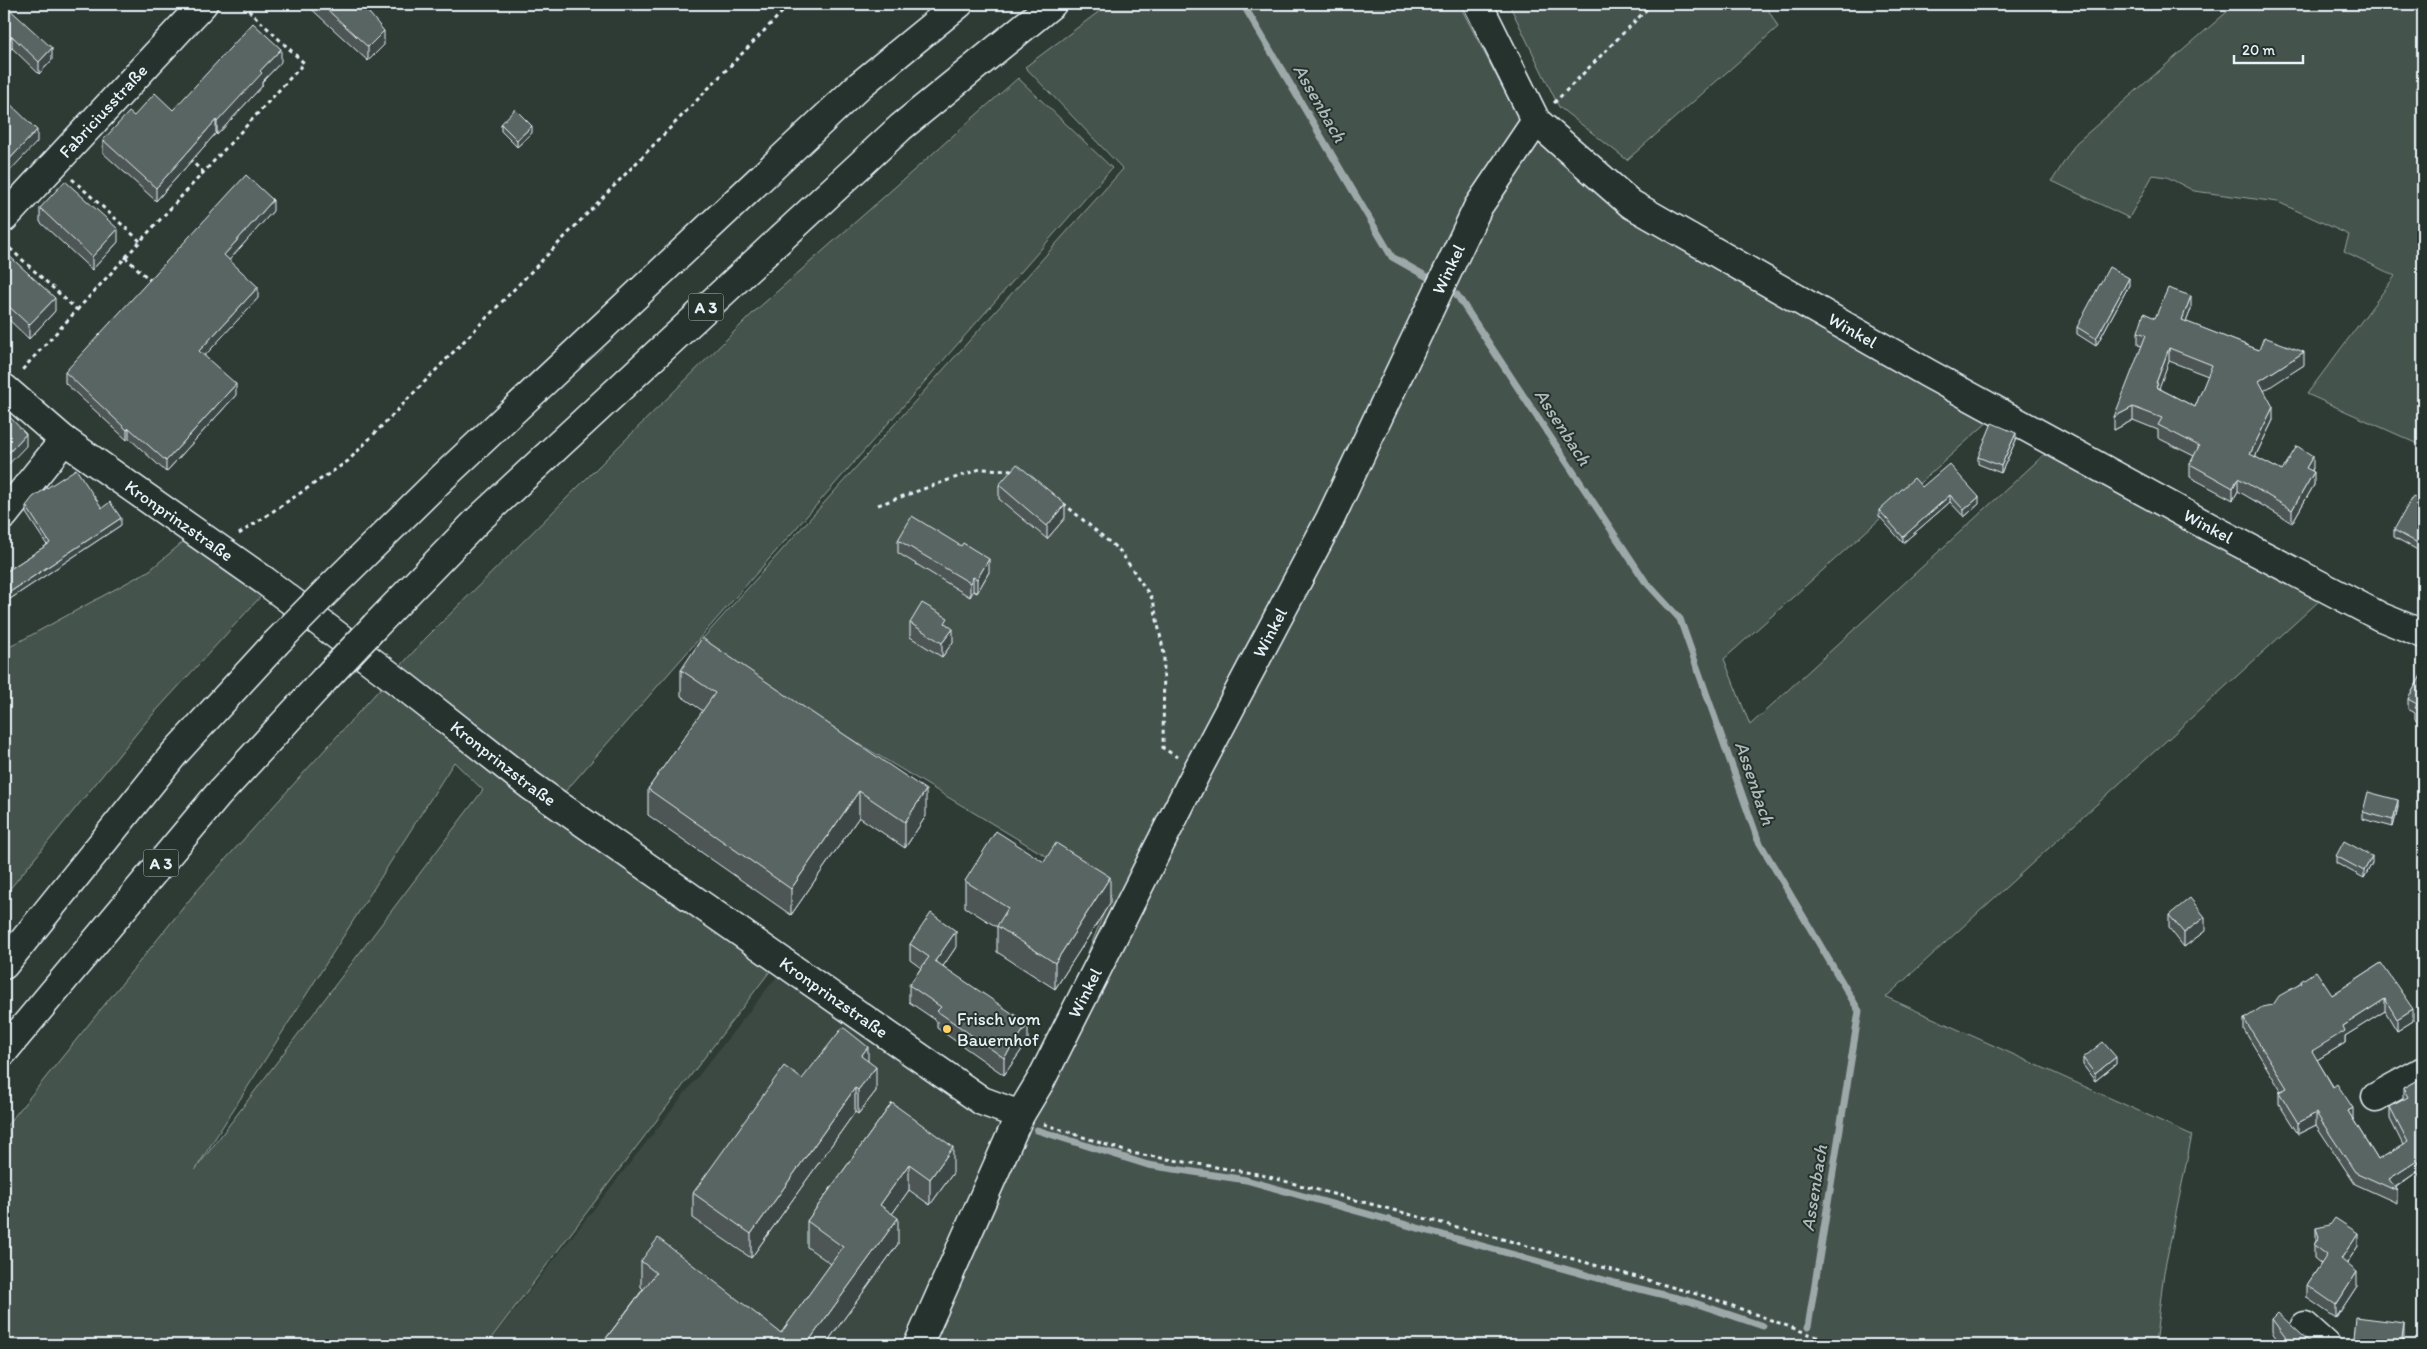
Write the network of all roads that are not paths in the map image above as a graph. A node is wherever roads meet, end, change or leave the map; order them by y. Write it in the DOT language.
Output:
graph roads {
  1 [pos="203,4"];
  2 [pos="959,4"];
  3 [pos="1052,4"];
  4 [pos="1478,4"];
  5 [pos="1536,121"];
  6 [pos="4,218"];
  7 [pos="5,389"];
  8 [pos="64,440"];
  9 [pos="4,515"];
  10 [pos="2423,634"];
  11 [pos="4,964"];
  12 [pos="4,1051"];
  13 [pos="2423,1071"];
  14 [pos="2376,1097"];
  15 [pos="1020,1115"];
  16 [pos="2305,1326"];
  17 [pos="918,1345"];
  18 [pos="2326,1345"];
  1 -- 6 [label="main road, Fabriciusstraße"];
  2 -- 11 [label="main road, bridge"];
  3 -- 12 [label="main road, A 3, bridge"];
  4 -- 5 [label="main road"];
  5 -- 10 [label="main road, Winkel"];
  5 -- 15 [label="main road, Winkel"];
  7 -- 8 [label="main road, Kronprinzstraße"];
  8 -- 9 [label="main road"];
  8 -- 15 [label="main road, Kronprinzstraße"];
  13 -- 14 [label="main road"];
  15 -- 17 [label="main road, Winkel"];
  16 -- 18 [label="main road"];
}
